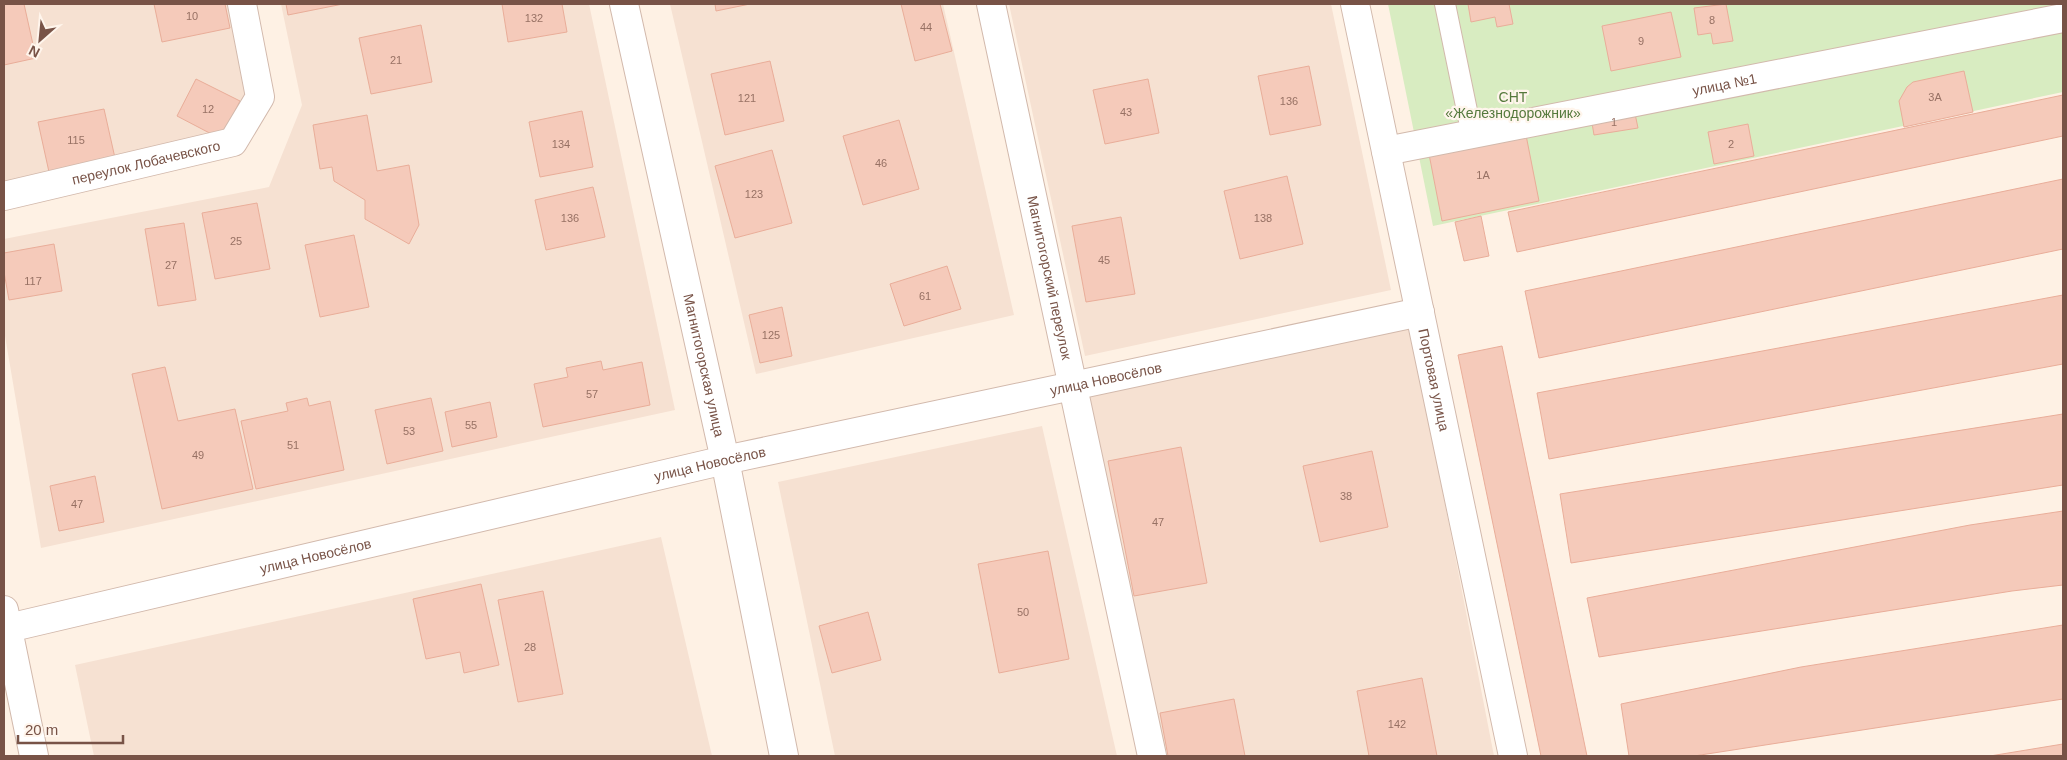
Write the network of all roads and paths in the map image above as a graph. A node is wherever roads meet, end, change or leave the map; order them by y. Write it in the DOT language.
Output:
graph roads {
  1 [pos="242,4"];
  2 [pos="624,4"];
  3 [pos="991,4"];
  4 [pos="1355,4"];
  5 [pos="1445,4"];
  6 [pos="2063,18"];
  7 [pos="1472,135"];
  8 [pos="1386,152"];
  9 [pos="4,196"];
  10 [pos="1420,312"];
  11 [pos="1074,384"];
  12 [pos="725,460"];
  13 [pos="5,622"];
  14 [pos="34,756"];
  15 [pos="784,756"];
  16 [pos="1152,756"];
  17 [pos="1513,756"];
  1 -- 9 [label="street, переулок Лобачевского"];
  2 -- 12 [label="street, Магнитогорская улица"];
  3 -- 11 [label="street, Магнитогорский переулок"];
  4 -- 8 [label="street, Портовая улица"];
  5 -- 7 [label="lane"];
  6 -- 7 [label="street, улица №1"];
  7 -- 8 [label="street, улица №1"];
  8 -- 10 [label="street, Портовая улица"];
  10 -- 11 [label="street, улица Новосёлов"];
  10 -- 17 [label="street, Портовая улица"];
  11 -- 12 [label="street, улица Новосёлов"];
  11 -- 16 [label="street, Магнитогорский переулок"];
  12 -- 13 [label="street, улица Новосёлов"];
  12 -- 15 [label="street, Магнитогорская улица"];
  13 -- 14 [label="street"];
}
